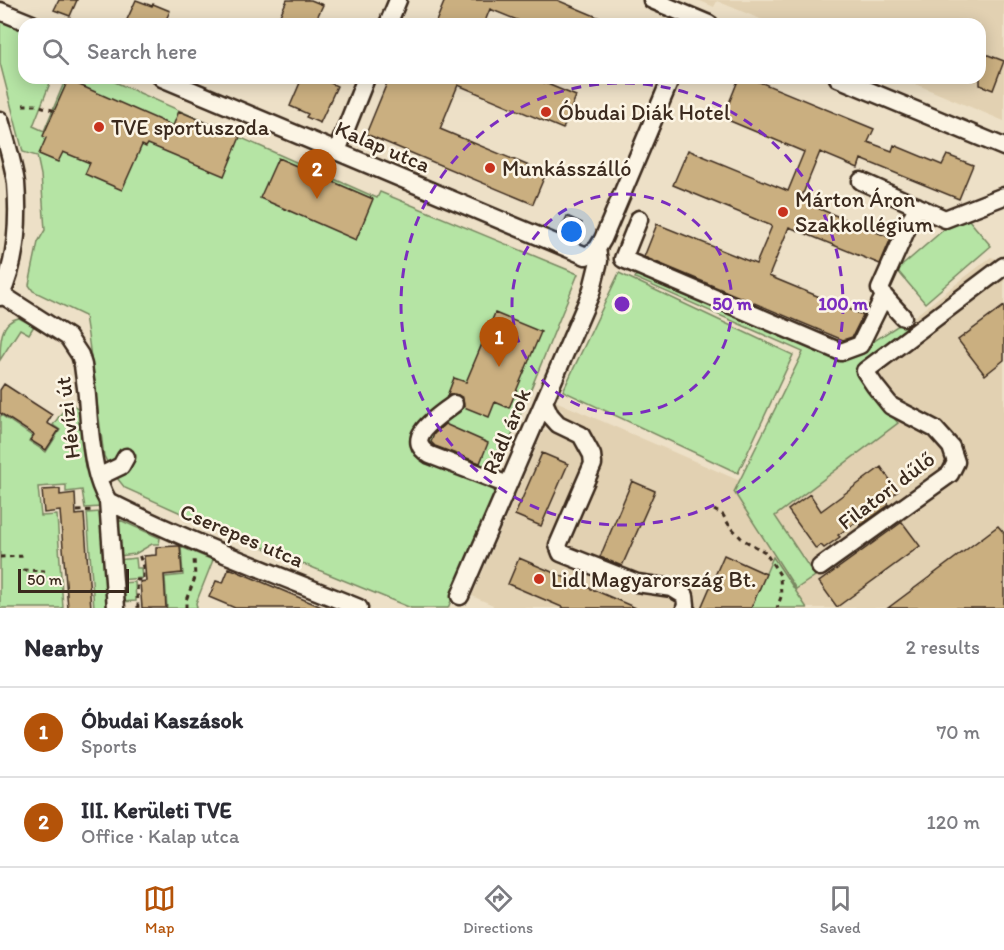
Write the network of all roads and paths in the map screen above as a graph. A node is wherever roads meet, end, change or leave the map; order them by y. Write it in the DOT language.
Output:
graph roads {
  1 [pos="398,0"];
  2 [pos="662,2"];
  3 [pos="0,10"];
  4 [pos="18,18"];
  5 [pos="390,18"];
  6 [pos="692,18"];
  7 [pos="176,84"];
  8 [pos="364,84"];
  9 [pos="668,84"];
  10 [pos="852,84"];
  11 [pos="23,105"];
  12 [pos="55,111"];
  13 [pos="0,120"];
  14 [pos="1004,147"];
  15 [pos="337,151"];
  16 [pos="861,181"];
  17 [pos="1004,196"];
  18 [pos="917,206"];
  19 [pos="639,219"];
  20 [pos="591,253"];
  21 [pos="1004,266"];
  22 [pos="1,296"];
  23 [pos="884,296"];
  24 [pos="903,317"];
  25 [pos="544,402"];
  26 [pos="454,404"];
  27 [pos="126,457"];
  28 [pos="98,477"];
  29 [pos="508,484"];
  30 [pos="103,505"];
  31 [pos="714,510"];
  32 [pos="77,511"];
  33 [pos="193,540"];
  34 [pos="139,554"];
  35 [pos="0,556"];
  36 [pos="27,556"];
  37 [pos="820,567"];
  38 [pos="23,570"];
  39 [pos="45,571"];
  40 [pos="460,596"];
  41 [pos="116,608"];
  42 [pos="138,608"];
  43 [pos="186,608"];
  44 [pos="359,608"];
  45 [pos="685,608"];
  46 [pos="777,608"];
  1 -- 5 [label="street"];
  2 -- 6 [label="street"];
  3 -- 4 [label="street"];
  7 -- 15 [label="street, Kalap utca"];
  8 -- 15 [label="street"];
  9 -- 20 [label="street, Rádl árok"];
  10 -- 14 [label="street"];
  11 -- 12 [label="path"];
  13 -- 22 [label="street, Hévízi út"];
  15 -- 20 [label="street, Kalap utca"];
  16 -- 18 [label="street"];
  17 -- 18 [label="street"];
  18 -- 23 [label="street"];
  19 -- 23 [label="street"];
  20 -- 25 [label="street, Rádl árok"];
  21 -- 37 [label="street, Filatori dűlő"];
  22 -- 28 [label="street, Hévízi út"];
  23 -- 24 [label="street"];
  25 -- 29 [label="street, Rádl árok"];
  25 -- 45 [label="street"];
  26 -- 29 [label="street"];
  27 -- 28 [label="street"];
  28 -- 30 [label="street, Hévízi út"];
  29 -- 40 [label="street, Rádl árok"];
  30 -- 32 [label="path"];
  30 -- 33 [label="street, Cserepes utca"];
  30 -- 41 [label="street, Hévízi út"];
  31 -- 46 [label="path"];
  33 -- 43 [label="path"];
  33 -- 44 [label="street, Cserepes utca"];
  34 -- 42 [label="path"];
  35 -- 36 [label="path"];
  38 -- 39 [label="path"];
}
